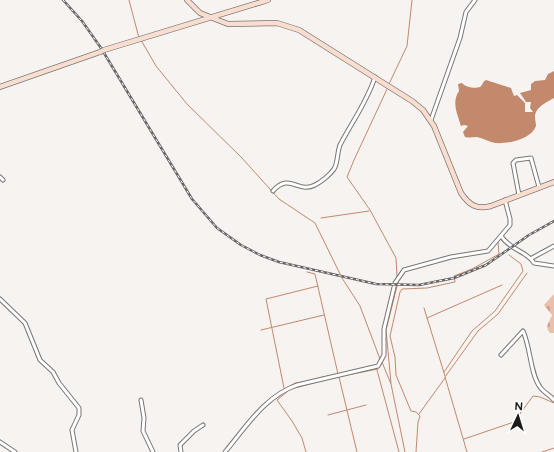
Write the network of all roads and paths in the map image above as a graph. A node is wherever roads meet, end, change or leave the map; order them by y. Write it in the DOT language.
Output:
graph roads {
  1 [pos="187,0"];
  2 [pos="268,0"];
  3 [pos="475,0"];
  4 [pos="210,18"];
  5 [pos="375,77"];
  6 [pos="0,87"];
  7 [pos="431,120"];
  8 [pos="554,182"];
  9 [pos="539,187"];
  10 [pos="273,191"];
  11 [pos="519,195"];
  12 [pos="505,200"];
  13 [pos="501,236"];
  14 [pos="554,246"];
  15 [pos="532,258"];
  16 [pos="554,266"];
  17 [pos="0,299"];
  18 [pos="501,355"];
  19 [pos="141,400"];
  20 [pos="554,400"];
  21 [pos="203,424"];
  22 [pos="0,442"];
  23 [pos="15,452"];
  24 [pos="76,452"];
  25 [pos="153,452"];
  26 [pos="181,452"];
  27 [pos="226,452"];
  1 -- 4 [label="main road"];
  2 -- 4 [label="main road"];
  3 -- 7 [label="street"];
  4 -- 5 [label="main road"];
  4 -- 6 [label="main road"];
  5 -- 7 [label="main road"];
  5 -- 10 [label="street"];
  7 -- 12 [label="main road"];
  8 -- 9 [label="main road"];
  9 -- 11 [label="main road"];
  9 -- 11 [label="street"];
  11 -- 12 [label="main road"];
  12 -- 13 [label="street"];
  13 -- 15 [label="street"];
  13 -- 27 [label="street"];
  14 -- 15 [label="street"];
  15 -- 16 [label="street"];
  17 -- 24 [label="street"];
  18 -- 20 [label="street"];
  19 -- 25 [label="street"];
  21 -- 26 [label="street"];
  22 -- 23 [label="street"];
}
